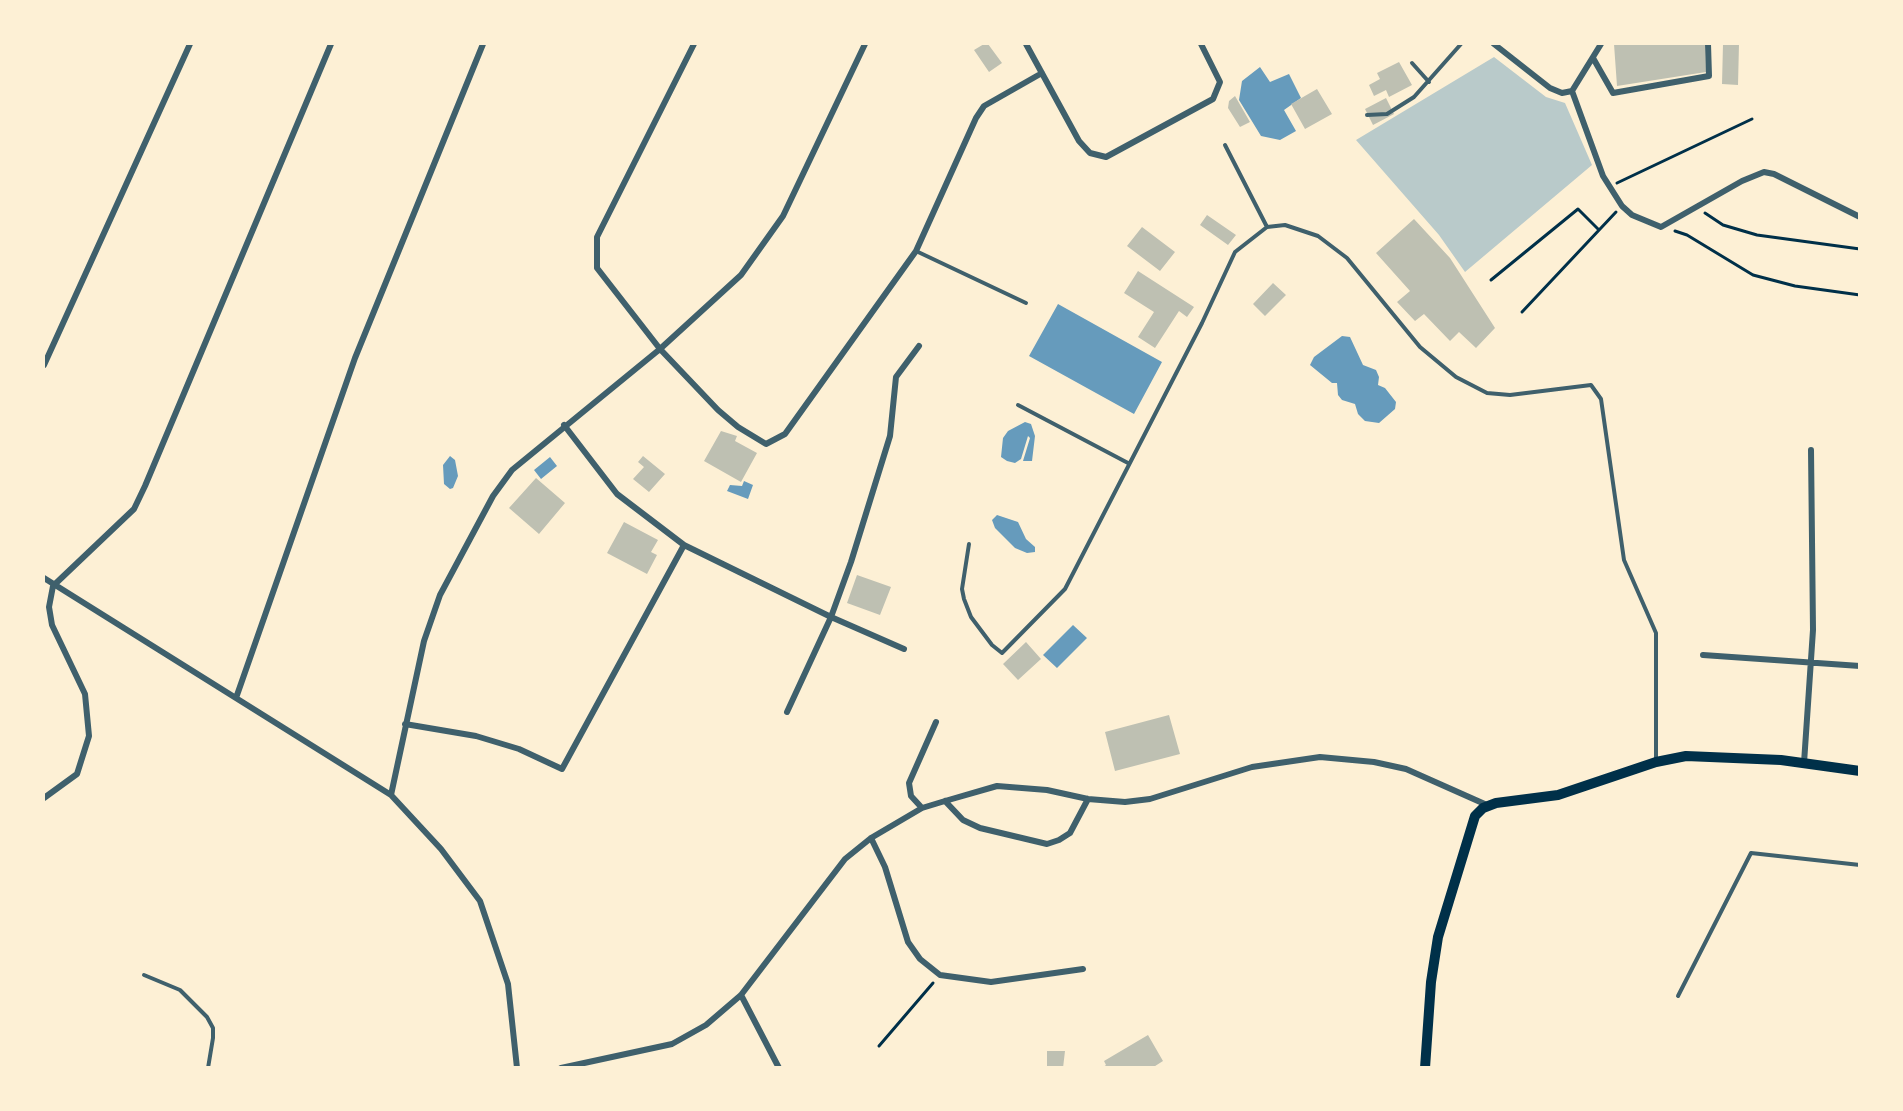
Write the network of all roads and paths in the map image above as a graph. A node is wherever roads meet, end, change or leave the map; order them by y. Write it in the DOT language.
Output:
graph roads {
  1 [pos="190,44"];
  2 [pos="331,44"];
  3 [pos="483,44"];
  4 [pos="694,44"];
  5 [pos="865,44"];
  6 [pos="1026,44"];
  7 [pos="1201,44"];
  8 [pos="1461,44"];
  9 [pos="1494,44"];
  10 [pos="1601,44"];
  11 [pos="1708,44"];
  12 [pos="1593,58"];
  13 [pos="1412,63"];
  14 [pos="1042,73"];
  15 [pos="1429,82"];
  16 [pos="1572,91"];
  17 [pos="1367,115"];
  18 [pos="1752,118"];
  19 [pos="1225,145"];
  20 [pos="1610,186"];
  21 [pos="1622,206"];
  22 [pos="1695,207"];
  23 [pos="1860,217"];
  24 [pos="1267,227"];
  25 [pos="1661,227"];
  26 [pos="1599,230"];
  27 [pos="1860,249"];
  28 [pos="916,251"];
  29 [pos="1491,280"];
  30 [pos="1860,295"];
  31 [pos="1026,303"];
  32 [pos="1522,312"];
  33 [pos="919,346"];
  34 [pos="660,349"];
  35 [pos="44,365"];
  36 [pos="1018,405"];
  37 [pos="564,425"];
  38 [pos="1811,450"];
  39 [pos="1128,463"];
  40 [pos="969,544"];
  41 [pos="684,545"];
  42 [pos="44,578"];
  43 [pos="53,586"];
  44 [pos="831,617"];
  45 [pos="904,649"];
  46 [pos="1704,655"];
  47 [pos="1811,661"];
  48 [pos="1860,666"];
  49 [pos="236,698"];
  50 [pos="787,712"];
  51 [pos="936,722"];
  52 [pos="405,724"];
  53 [pos="1656,762"];
  54 [pos="1804,763"];
  55 [pos="1860,771"];
  56 [pos="391,795"];
  57 [pos="44,798"];
  58 [pos="1088,799"];
  59 [pos="945,801"];
  60 [pos="1488,805"];
  61 [pos="922,808"];
  62 [pos="871,838"];
  63 [pos="1860,865"];
  64 [pos="1083,969"];
  65 [pos="144,975"];
  66 [pos="940,975"];
  67 [pos="741,995"];
  68 [pos="1678,996"];
  69 [pos="879,1046"];
  70 [pos="208,1068"];
  71 [pos="518,1068"];
  72 [pos="561,1068"];
  73 [pos="779,1068"];
  74 [pos="1425,1068"];
  1 -- 35 [label="street"];
  2 -- 43 [label="street"];
  3 -- 49 [label="street"];
  4 -- 34 [label="street"];
  5 -- 34 [label="street"];
  6 -- 14 [label="street"];
  7 -- 14 [label="street"];
  8 -- 15 [label="lane"];
  9 -- 16 [label="street"];
  10 -- 12 [label="street"];
  11 -- 12 [label="street"];
  12 -- 16 [label="street"];
  13 -- 15 [label="lane"];
  14 -- 28 [label="street"];
  15 -- 17 [label="lane"];
  16 -- 20 [label="street"];
  18 -- 20 [label="path"];
  19 -- 24 [label="lane"];
  20 -- 21 [label="street"];
  21 -- 25 [label="street"];
  21 -- 26 [label="path"];
  22 -- 23 [label="street"];
  22 -- 25 [label="street"];
  22 -- 27 [label="path"];
  24 -- 39 [label="lane"];
  24 -- 53 [label="lane"];
  25 -- 30 [label="path"];
  26 -- 29 [label="path"];
  26 -- 32 [label="path"];
  28 -- 31 [label="lane"];
  28 -- 34 [label="street"];
  33 -- 44 [label="street"];
  34 -- 37 [label="street"];
  36 -- 39 [label="lane"];
  37 -- 41 [label="street"];
  37 -- 52 [label="street"];
  38 -- 47 [label="street"];
  39 -- 40 [label="lane"];
  41 -- 44 [label="street"];
  41 -- 52 [label="street"];
  42 -- 43 [label="street"];
  43 -- 49 [label="street"];
  43 -- 57 [label="street"];
  44 -- 45 [label="street"];
  44 -- 50 [label="street"];
  46 -- 47 [label="street"];
  47 -- 48 [label="street"];
  47 -- 54 [label="street"];
  49 -- 56 [label="street"];
  51 -- 61 [label="street"];
  52 -- 56 [label="street"];
  53 -- 54 [label="main road"];
  53 -- 60 [label="main road"];
  54 -- 55 [label="main road"];
  56 -- 71 [label="street"];
  58 -- 59 [label="street"];
  58 -- 59 [label="street"];
  58 -- 60 [label="street"];
  59 -- 61 [label="street"];
  60 -- 74 [label="main road"];
  61 -- 62 [label="street"];
  62 -- 66 [label="street"];
  62 -- 67 [label="street"];
  63 -- 68 [label="lane"];
  64 -- 66 [label="street"];
  65 -- 70 [label="lane"];
  66 -- 69 [label="path"];
  67 -- 72 [label="street"];
  67 -- 73 [label="street"];
}
